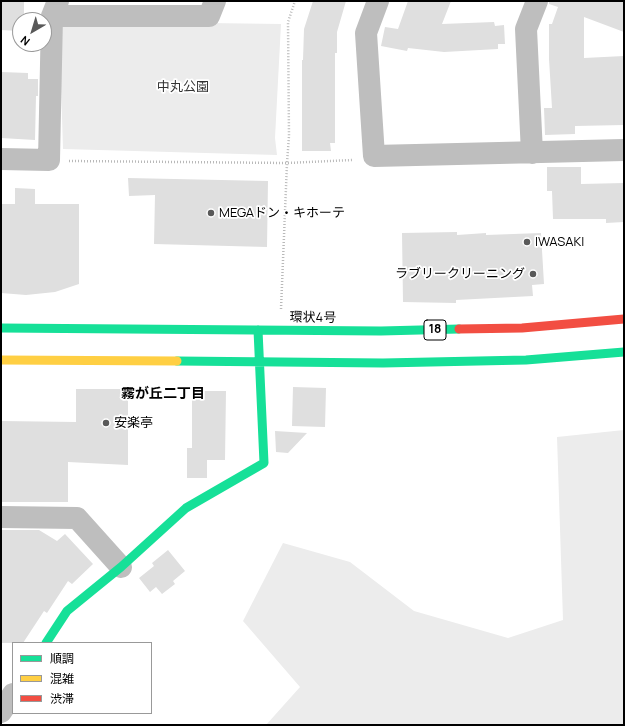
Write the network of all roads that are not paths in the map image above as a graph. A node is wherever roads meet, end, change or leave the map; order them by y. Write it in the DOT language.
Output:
graph roads {
  1 [pos="215,1"];
  2 [pos="378,1"];
  3 [pos="537,1"];
  4 [pos="55,8"];
  5 [pos="624,150"];
  6 [pos="532,153"];
  7 [pos="1,159"];
  8 [pos="624,319"];
  9 [pos="1,328"];
  10 [pos="258,330"];
  11 [pos="624,352"];
  12 [pos="1,360"];
  13 [pos="260,362"];
  14 [pos="1,517"];
  15 [pos="121,566"];
  16 [pos="47,642"];
  17 [pos="12,696"];
  18 [pos="1,712"];
  1 -- 4 [label="street"];
  2 -- 6 [label="street"];
  3 -- 6 [label="street"];
  4 -- 7 [label="street"];
  5 -- 6 [label="street"];
  8 -- 10 [label="main road, 環状4号 / 18"];
  9 -- 10 [label="main road, 環状4号 / 18"];
  10 -- 13 [label="main road"];
  11 -- 13 [label="main road"];
  12 -- 13 [label="main road"];
  13 -- 15 [label="main road"];
  14 -- 15 [label="street"];
  15 -- 16 [label="main road"];
  17 -- 18 [label="street"];
}
